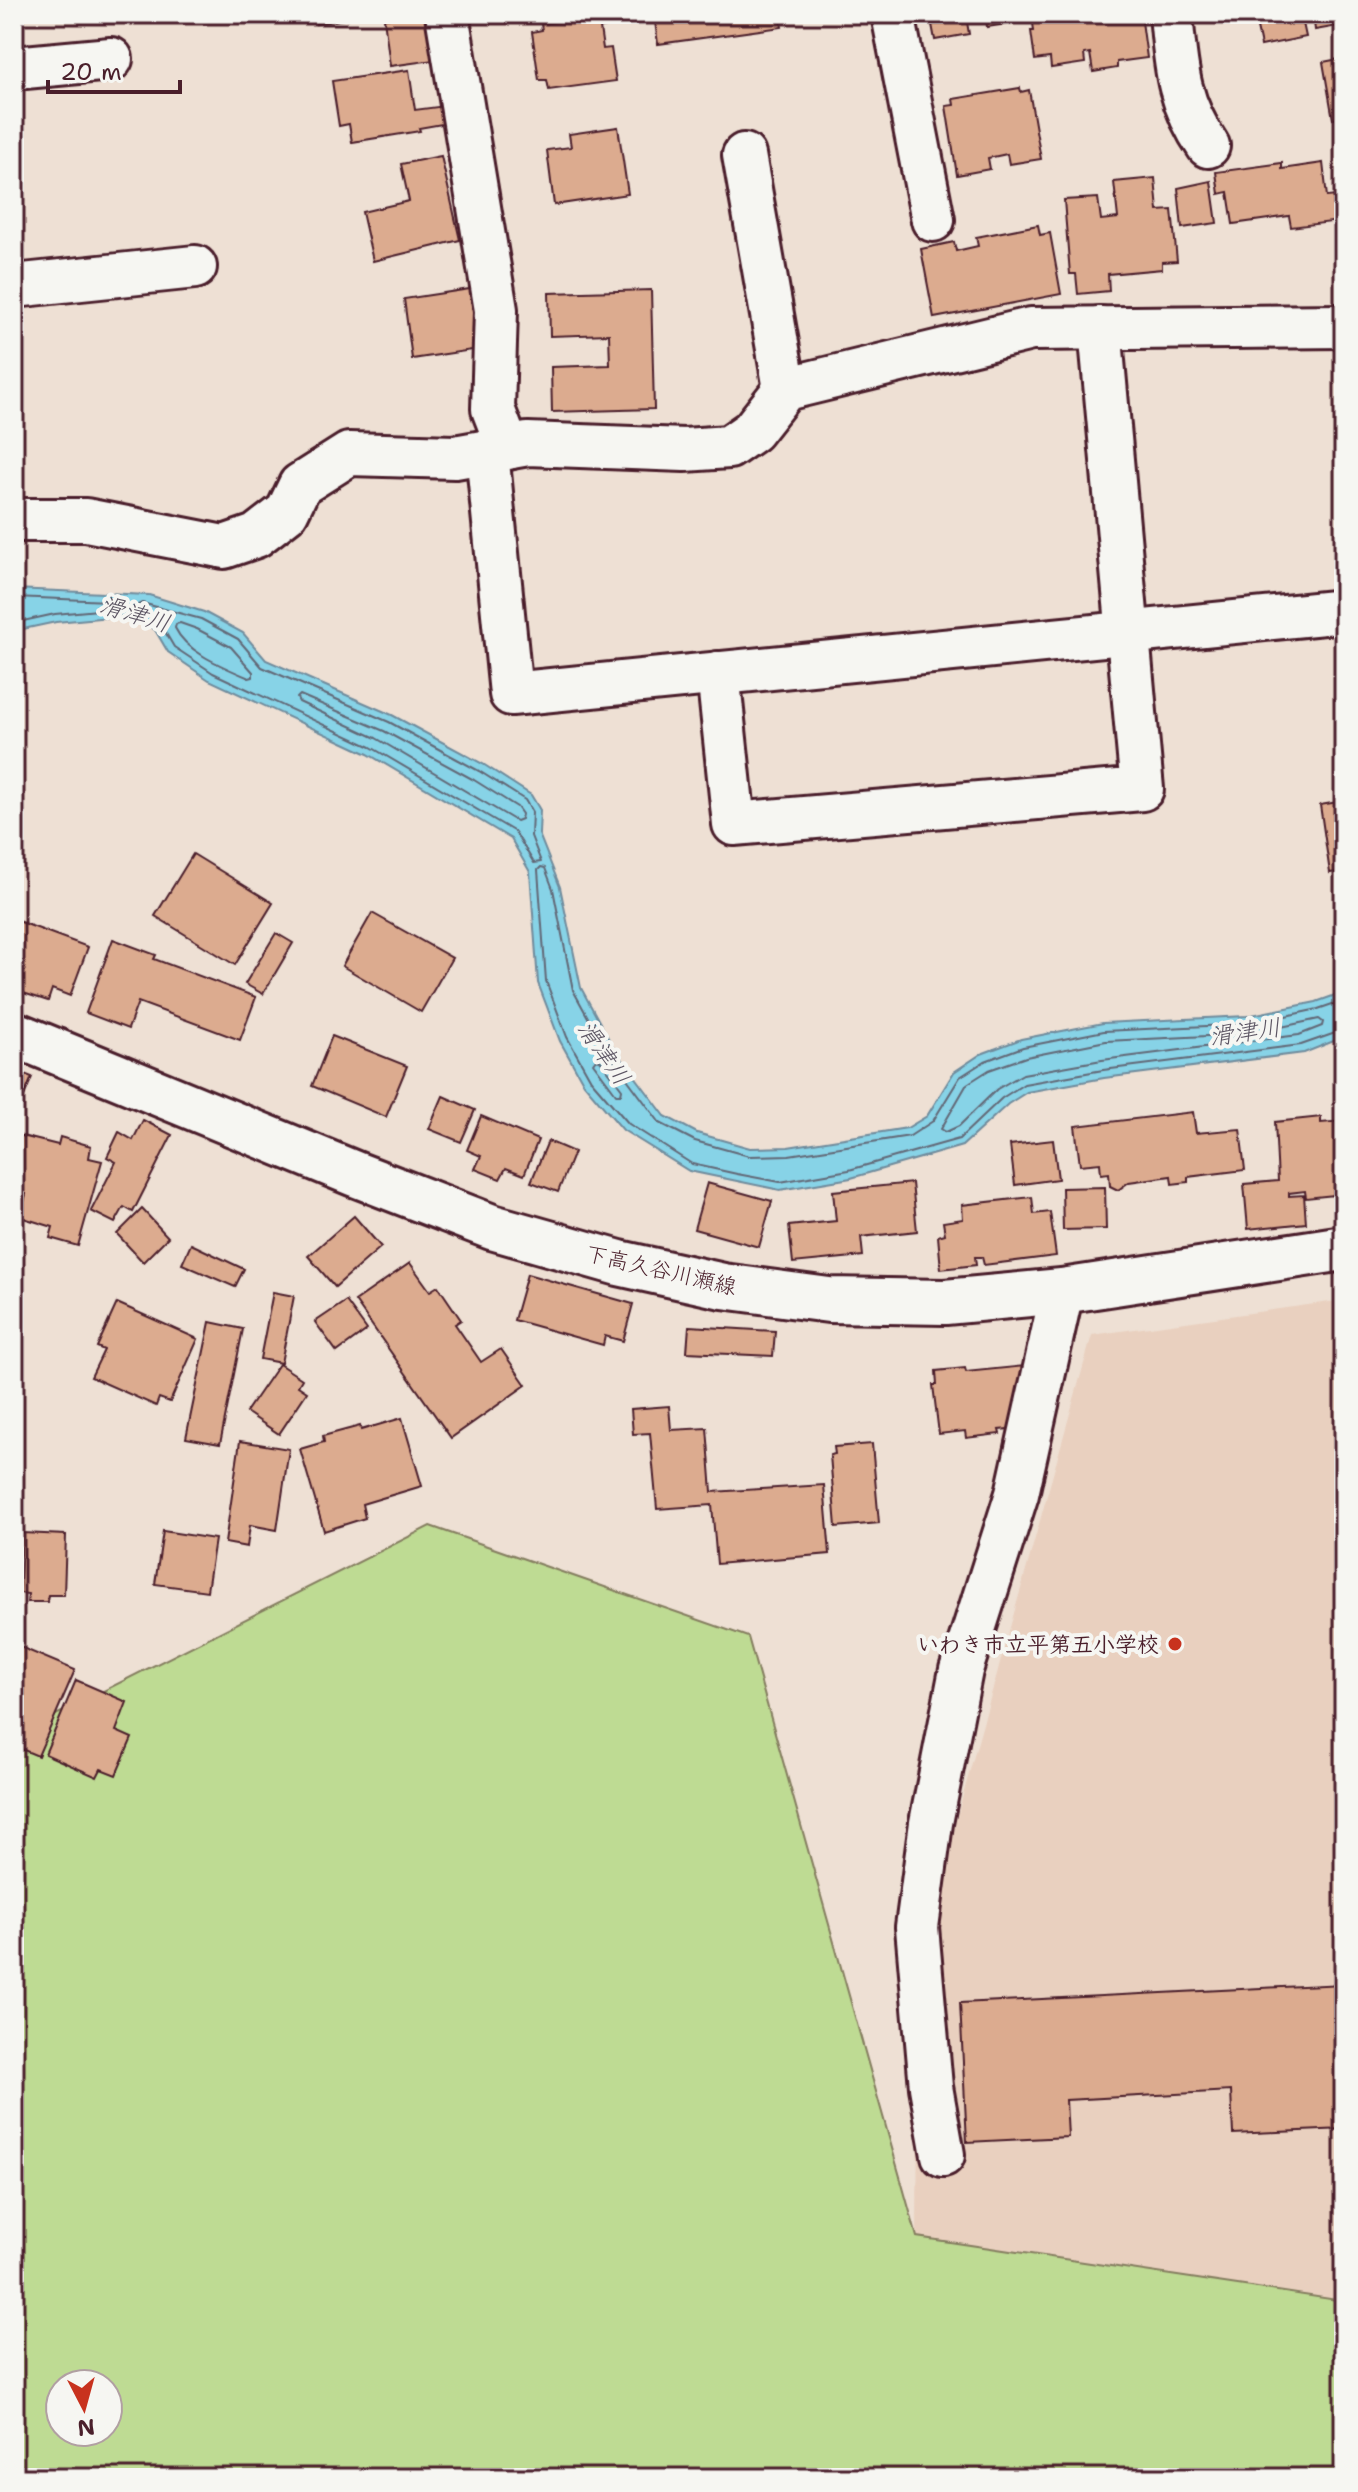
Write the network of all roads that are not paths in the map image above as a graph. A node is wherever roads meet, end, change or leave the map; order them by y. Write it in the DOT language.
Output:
graph roads {
  1 [pos="447,14"];
  2 [pos="893,14"];
  3 [pos="1171,14"];
  4 [pos="111,59"];
  5 [pos="14,68"];
  6 [pos="1208,146"];
  7 [pos="744,155"];
  8 [pos="933,220"];
  9 [pos="195,267"];
  10 [pos="14,286"];
  11 [pos="1344,326"];
  12 [pos="1100,328"];
  13 [pos="785,389"];
  14 [pos="498,450"];
  15 [pos="14,520"];
  16 [pos="1344,611"];
  17 [pos="1128,633"];
  18 [pos="718,673"];
  19 [pos="14,1034"];
  20 [pos="1344,1248"];
  21 [pos="1062,1291"];
  22 [pos="943,2155"];
  1 -- 14 [label="street"];
  2 -- 8 [label="street"];
  3 -- 6 [label="street"];
  4 -- 5 [label="street"];
  7 -- 13 [label="street"];
  9 -- 10 [label="street"];
  11 -- 12 [label="street"];
  12 -- 13 [label="street"];
  12 -- 17 [label="street"];
  13 -- 14 [label="street"];
  14 -- 15 [label="street"];
  14 -- 18 [label="street"];
  16 -- 17 [label="street"];
  17 -- 18 [label="street"];
  17 -- 18 [label="street"];
  19 -- 21 [label="main road, 下高久谷川瀬線"];
  20 -- 21 [label="main road, 下高久谷川瀬線"];
  21 -- 22 [label="street"];
}
